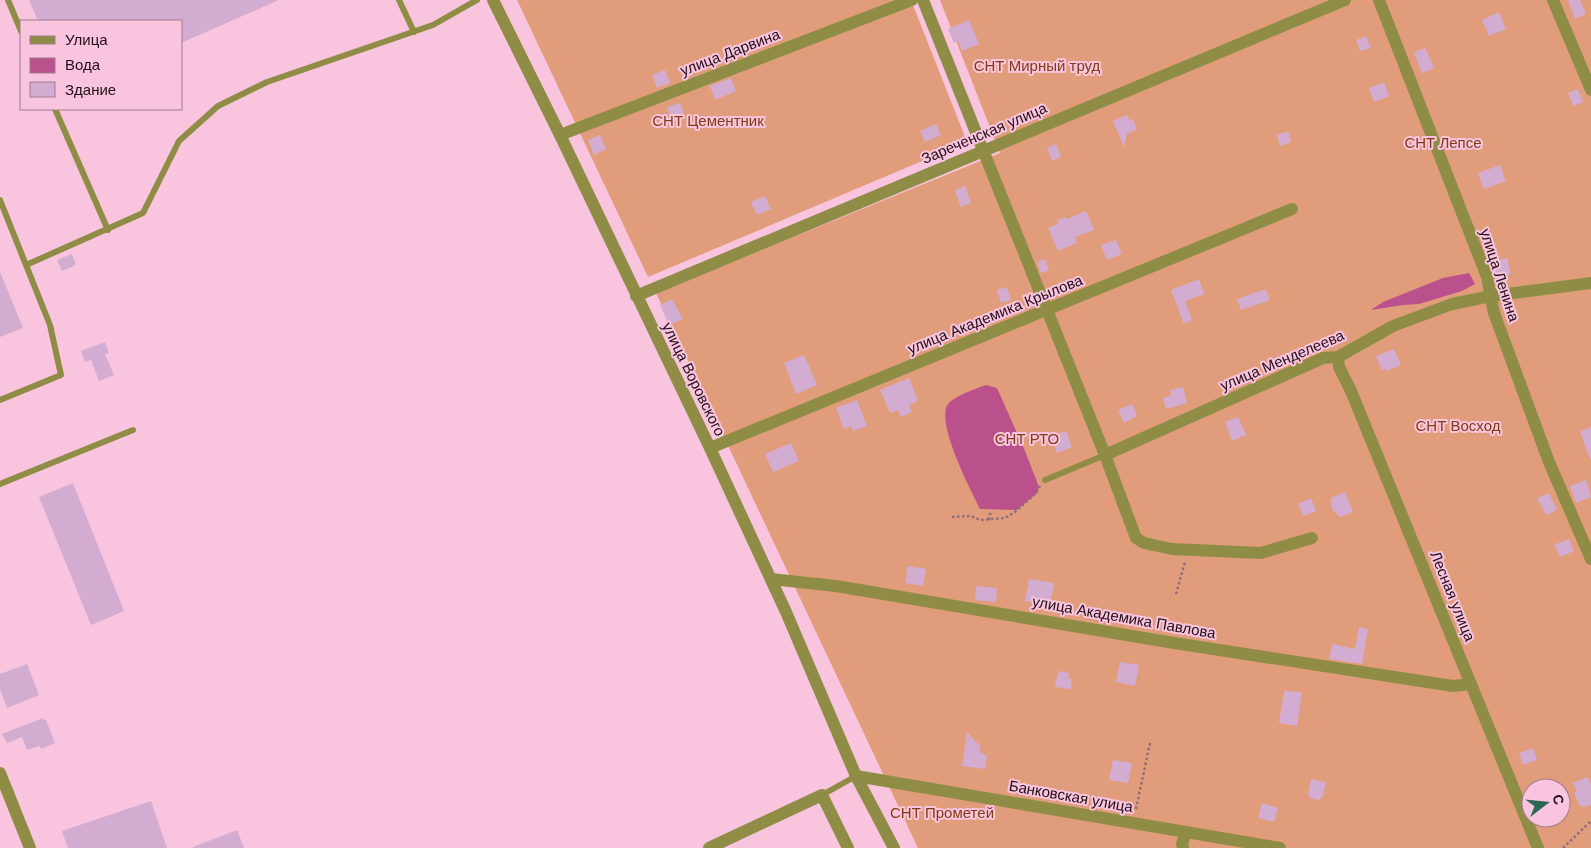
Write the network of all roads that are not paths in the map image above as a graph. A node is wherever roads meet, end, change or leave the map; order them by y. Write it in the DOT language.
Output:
graph roads {
  1 [pos="8,0"];
  2 [pos="399,0"];
  3 [pos="477,0"];
  4 [pos="493,0"];
  5 [pos="912,0"];
  6 [pos="923,0"];
  7 [pos="1345,0"];
  8 [pos="1379,0"];
  9 [pos="1554,0"];
  10 [pos="20,29"];
  11 [pos="414,32"];
  12 [pos="1591,90"];
  13 [pos="55,110"];
  14 [pos="560,135"];
  15 [pos="983,151"];
  16 [pos="0,200"];
  17 [pos="1292,209"];
  18 [pos="108,230"];
  19 [pos="26,264"];
  20 [pos="1591,283"];
  21 [pos="636,296"];
  22 [pos="1491,296"];
  23 [pos="1046,310"];
  24 [pos="1338,357"];
  25 [pos="0,400"];
  26 [pos="133,430"];
  27 [pos="710,448"];
  28 [pos="1105,455"];
  29 [pos="1044,480"];
  30 [pos="0,484"];
  31 [pos="1312,538"];
  32 [pos="1591,559"];
  33 [pos="770,579"];
  34 [pos="1472,684"];
  35 [pos="0,774"];
  36 [pos="856,776"];
  37 [pos="822,795"];
  38 [pos="1186,832"];
  39 [pos="30,848"];
  40 [pos="709,848"];
  41 [pos="848,848"];
  42 [pos="894,848"];
  43 [pos="1183,848"];
  44 [pos="1280,848"];
  45 [pos="1538,848"];
  1 -- 10 [label="lane"];
  2 -- 11 [label="lane"];
  3 -- 11 [label="lane"];
  4 -- 14 [label="street, улица Воровского"];
  5 -- 14 [label="street, улица Дарвина"];
  6 -- 15 [label="street"];
  7 -- 15 [label="street, Зареченская улица"];
  8 -- 22 [label="street, улица Ленина"];
  9 -- 12 [label="street"];
  11 -- 18 [label="lane"];
  13 -- 18 [label="lane"];
  14 -- 21 [label="street, улица Воровского"];
  15 -- 21 [label="street, Зареченская улица"];
  15 -- 23 [label="street"];
  16 -- 19 [label="lane"];
  17 -- 23 [label="street, улица Академика Крылова"];
  18 -- 19 [label="lane"];
  19 -- 25 [label="lane"];
  20 -- 22 [label="street, улица Менделеева"];
  21 -- 27 [label="street, улица Воровского"];
  22 -- 24 [label="street, улица Менделеева"];
  22 -- 32 [label="street, улица Ленина"];
  23 -- 27 [label="street, улица Академика Крылова"];
  23 -- 28 [label="street"];
  24 -- 28 [label="street, улица Менделеева"];
  24 -- 34 [label="street, Лесная улица"];
  26 -- 30 [label="lane"];
  27 -- 33 [label="street, улица Воровского"];
  28 -- 29 [label="lane"];
  28 -- 31 [label="street"];
  33 -- 34 [label="street, улица Академика Павлова"];
  33 -- 36 [label="street, улица Воровского"];
  34 -- 45 [label="street, Лесная улица"];
  35 -- 39 [label="street"];
  36 -- 37 [label="lane"];
  36 -- 38 [label="street, Банковская улица"];
  36 -- 42 [label="street, улица Воровского"];
  37 -- 40 [label="street"];
  37 -- 41 [label="street"];
  38 -- 43 [label="street"];
  38 -- 44 [label="street, Банковская улица"];
}
